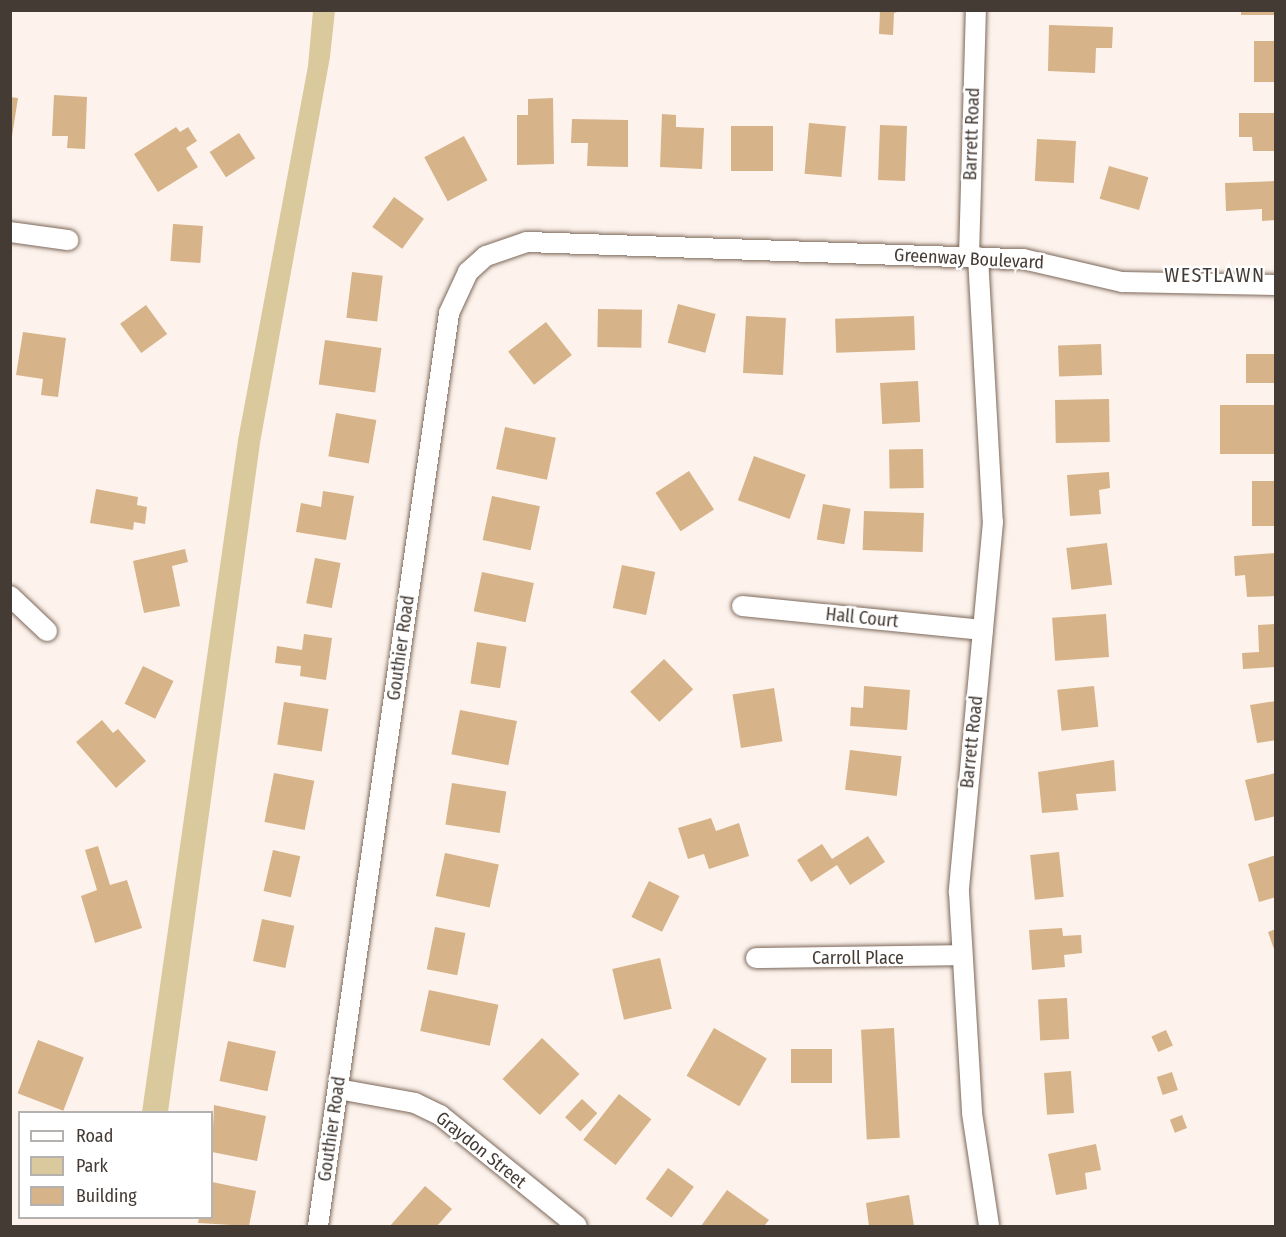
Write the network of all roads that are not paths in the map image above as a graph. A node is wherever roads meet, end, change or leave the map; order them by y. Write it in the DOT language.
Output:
graph roads {
  1 [pos="976,10"];
  2 [pos="10,232"];
  3 [pos="68,240"];
  4 [pos="660,246"];
  5 [pos="973,257"];
  6 [pos="1275,285"];
  7 [pos="10,596"];
  8 [pos="742,606"];
  9 [pos="983,630"];
  10 [pos="47,631"];
  11 [pos="960,955"];
  12 [pos="756,958"];
  13 [pos="338,1089"];
  14 [pos="318,1227"];
  15 [pos="577,1227"];
  16 [pos="989,1227"];
  1 -- 5 [label="street, Barrett Road"];
  2 -- 3 [label="street"];
  4 -- 5 [label="street, Greenway Boulevard"];
  4 -- 13 [label="street, Gouthier Road"];
  5 -- 6 [label="street, Greenway Boulevard"];
  5 -- 9 [label="street, Barrett Road"];
  7 -- 10 [label="street"];
  8 -- 9 [label="street, Hall Court"];
  9 -- 11 [label="street, Barrett Road"];
  11 -- 12 [label="street, Carroll Place"];
  11 -- 16 [label="street, Barrett Road"];
  13 -- 14 [label="street, Gouthier Road"];
  13 -- 15 [label="street, Graydon Street"];
}
